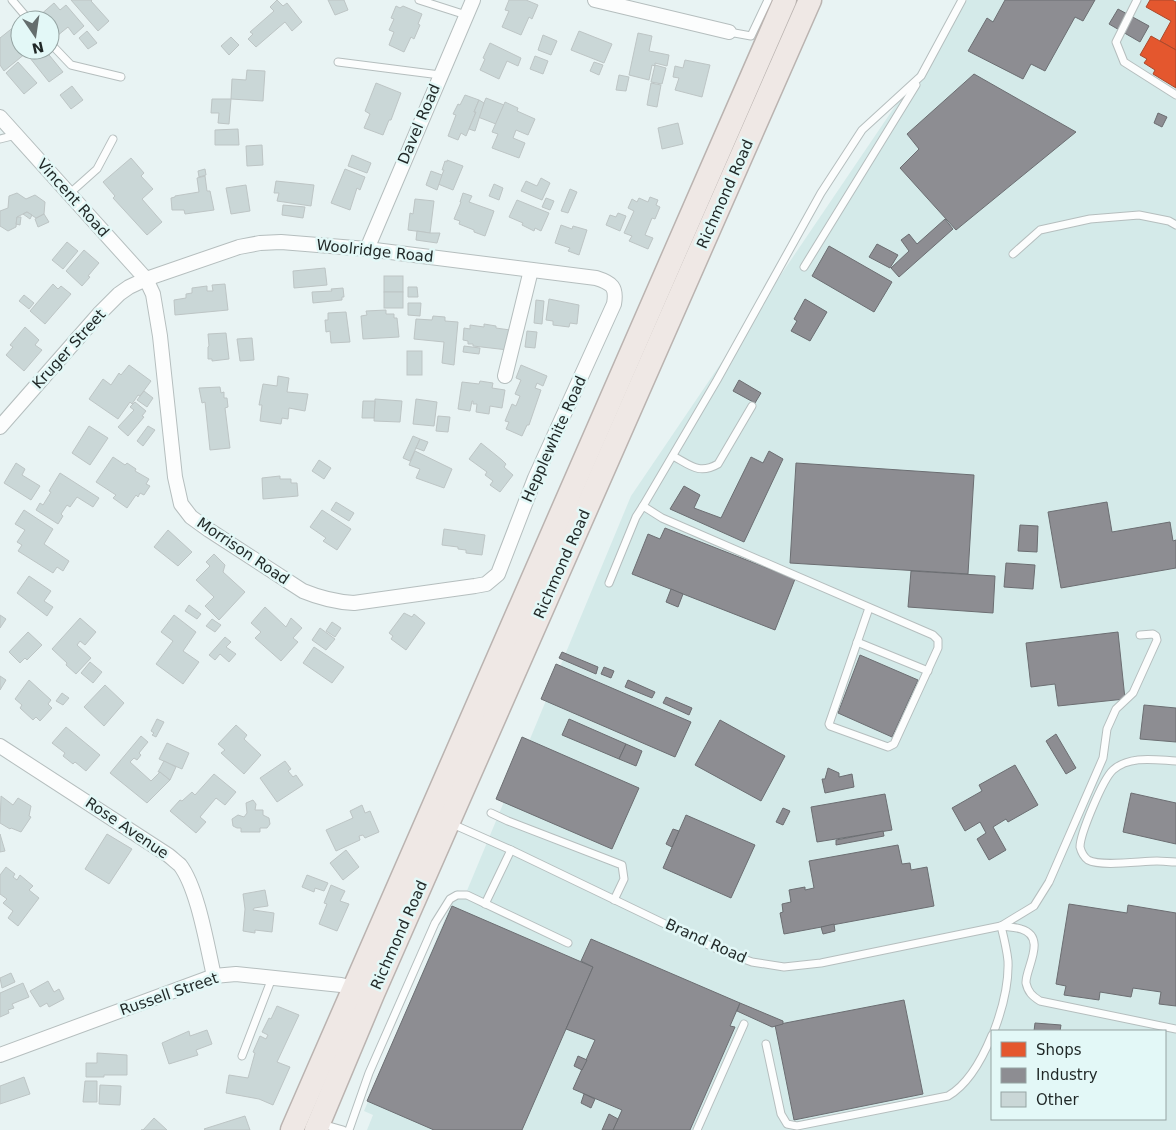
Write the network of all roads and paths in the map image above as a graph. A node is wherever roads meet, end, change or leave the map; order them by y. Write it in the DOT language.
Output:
graph roads {
  1 [pos="12,0"];
  2 [pos="419,0"];
  3 [pos="473,0"];
  4 [pos="595,0"];
  5 [pos="768,0"];
  6 [pos="785,0"];
  7 [pos="810,0"];
  8 [pos="962,0"];
  9 [pos="1137,0"];
  10 [pos="20,10"];
  11 [pos="466,15"];
  12 [pos="729,32"];
  13 [pos="60,53"];
  14 [pos="338,62"];
  15 [pos="440,75"];
  16 [pos="921,76"];
  17 [pos="121,77"];
  18 [pos="1176,95"];
  19 [pos="0,117"];
  20 [pos="16,135"];
  21 [pos="0,139"];
  22 [pos="113,139"];
  23 [pos="69,194"];
  24 [pos="1176,225"];
  25 [pos="367,249"];
  26 [pos="1013,254"];
  27 [pos="804,267"];
  28 [pos="531,270"];
  29 [pos="146,278"];
  30 [pos="607,282"];
  31 [pos="505,376"];
  32 [pos="752,406"];
  33 [pos="0,427"];
  34 [pos="673,456"];
  35 [pos="643,506"];
  36 [pos="609,583"];
  37 [pos="475,586"];
  38 [pos="869,608"];
  39 [pos="1140,635"];
  40 [pos="857,642"];
  41 [pos="928,671"];
  42 [pos="0,746"];
  43 [pos="1176,761"];
  44 [pos="491,812"];
  45 [pos="439,818"];
  46 [pos="511,850"];
  47 [pos="1176,862"];
  48 [pos="614,900"];
  49 [pos="485,904"];
  50 [pos="1001,926"];
  51 [pos="568,943"];
  52 [pos="214,976"];
  53 [pos="272,978"];
  54 [pos="363,991"];
  55 [pos="744,1024"];
  56 [pos="1176,1029"];
  57 [pos="994,1030"];
  58 [pos="991,1037"];
  59 [pos="766,1044"];
  60 [pos="0,1055"];
  61 [pos="242,1056"];
  62 [pos="307,1123"];
  63 [pos="342,1130"];
  64 [pos="349,1130"];
  65 [pos="697,1130"];
  1 -- 10 [label="lane"];
  2 -- 11 [label="lane"];
  3 -- 11 [label="street, Davel Road"];
  4 -- 12 [label="street"];
  5 -- 12 [label="lane"];
  6 -- 45 [label="highway, Richmond Road"];
  7 -- 45 [label="highway, Richmond Road"];
  8 -- 16 [label="lane"];
  9 -- 18 [label="lane"];
  11 -- 15 [label="street, Davel Road"];
  13 -- 17 [label="lane"];
  14 -- 15 [label="lane"];
  15 -- 25 [label="street, Davel Road"];
  16 -- 27 [label="lane"];
  16 -- 34 [label="lane"];
  19 -- 20 [label="street, Vincent Road"];
  20 -- 21 [label="lane"];
  20 -- 23 [label="street, Vincent Road"];
  22 -- 23 [label="lane"];
  23 -- 29 [label="street, Vincent Road"];
  24 -- 26 [label="lane"];
  25 -- 28 [label="street, Woolridge Road"];
  25 -- 29 [label="street, Woolridge Road"];
  28 -- 30 [label="street, Woolridge Road"];
  28 -- 31 [label="street"];
  29 -- 33 [label="street, Kruger Street"];
  29 -- 37 [label="street, Morrison Road"];
  30 -- 37 [label="street, Hepplewhite Road"];
  32 -- 34 [label="lane"];
  34 -- 35 [label="lane"];
  35 -- 36 [label="lane"];
  35 -- 38 [label="lane"];
  38 -- 40 [label="lane"];
  38 -- 41 [label="lane"];
  39 -- 50 [label="lane"];
  40 -- 41 [label="lane"];
  40 -- 41 [label="lane"];
  42 -- 52 [label="street, Rose Avenue"];
  43 -- 47 [label="lane"];
  44 -- 48 [label="lane"];
  45 -- 46 [label="lane, Brand Road"];
  45 -- 54 [label="highway, Richmond Road"];
  46 -- 48 [label="lane, Brand Road"];
  46 -- 49 [label="lane"];
  48 -- 50 [label="lane, Brand Road"];
  49 -- 51 [label="lane"];
  49 -- 64 [label="lane"];
  50 -- 56 [label="lane"];
  50 -- 57 [label="lane"];
  52 -- 53 [label="street, Russell Street"];
  52 -- 60 [label="street, Russell Street"];
  53 -- 54 [label="street, Russell Street"];
  53 -- 61 [label="lane"];
  54 -- 62 [label="highway, Richmond Road"];
  55 -- 65 [label="lane"];
  58 -- 59 [label="lane"];
  62 -- 63 [label="lane"];
}
